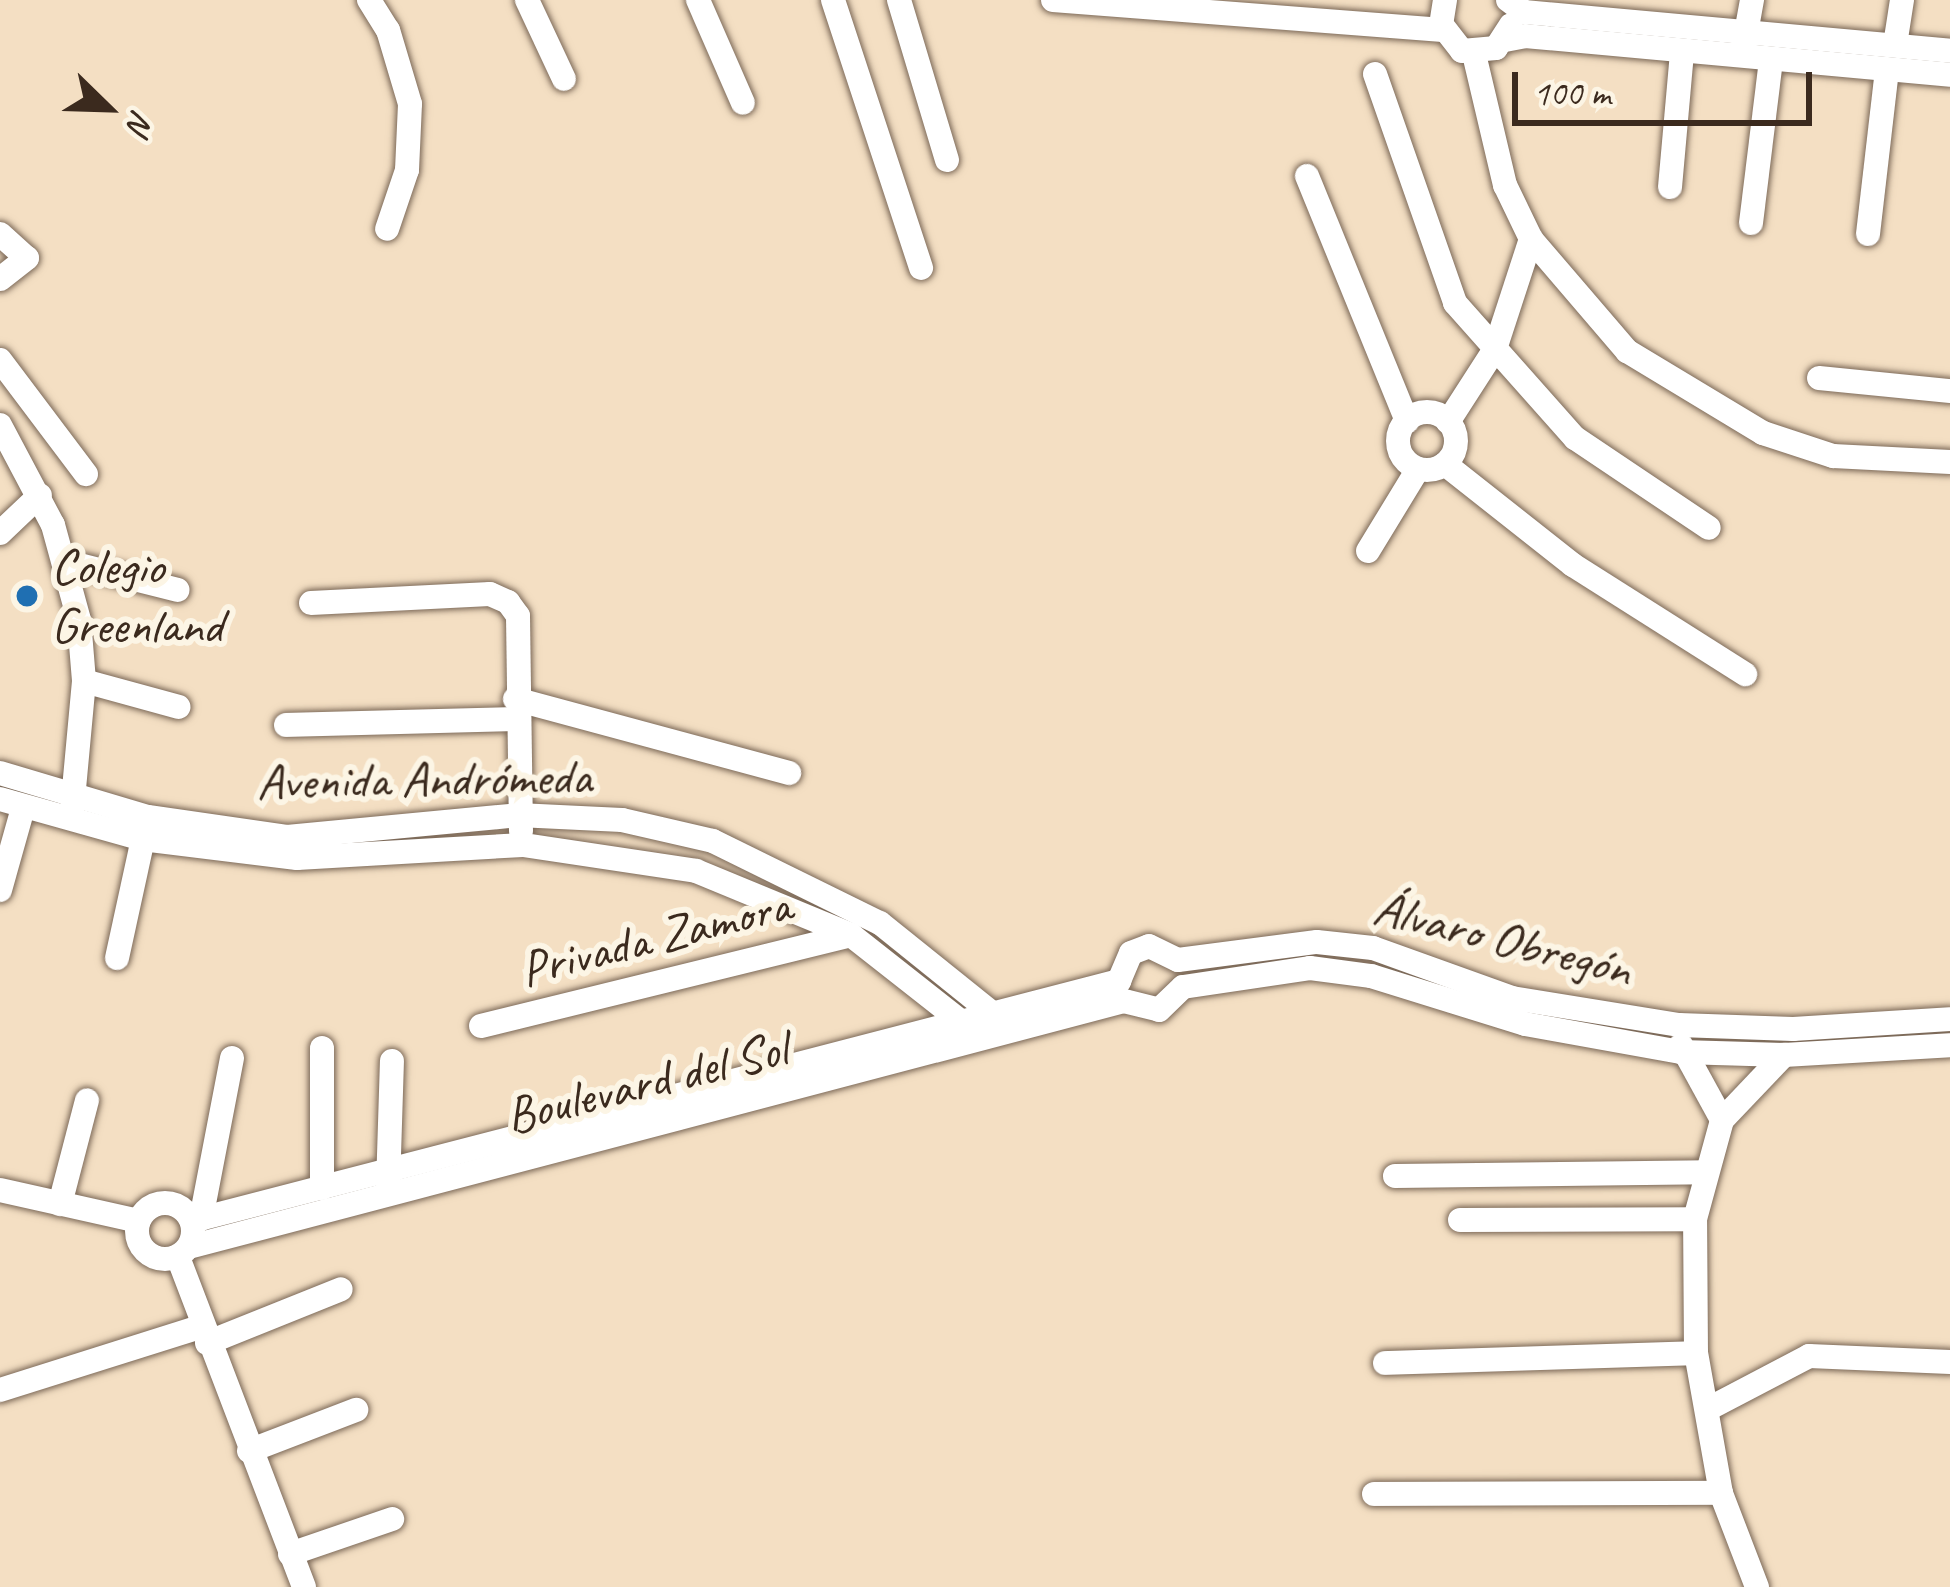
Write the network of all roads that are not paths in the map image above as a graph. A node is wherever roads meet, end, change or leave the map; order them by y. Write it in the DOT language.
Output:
graph roads {
  1 [pos="369,0"];
  2 [pos="527,0"];
  3 [pos="698,0"];
  4 [pos="833,0"];
  5 [pos="899,0"];
  6 [pos="1053,0"];
  7 [pos="1444,0"];
  8 [pos="1508,0"];
  9 [pos="1752,0"];
  10 [pos="1902,0"];
  11 [pos="1239,7"];
  12 [pos="1616,10"];
  13 [pos="1359,12"];
  14 [pos="1443,31"];
  15 [pos="1744,32"];
  16 [pos="1504,40"];
  17 [pos="1895,45"];
  18 [pos="1950,51"];
  19 [pos="1682,53"];
  20 [pos="1474,54"];
  21 [pos="1743,58"];
  22 [pos="1772,60"];
  23 [pos="1887,70"];
  24 [pos="1375,74"];
  25 [pos="1950,75"];
  26 [pos="564,79"];
  27 [pos="743,103"];
  28 [pos="947,160"];
  29 [pos="1307,176"];
  30 [pos="1670,187"];
  31 [pos="1751,224"];
  32 [pos="387,229"];
  33 [pos="0,234"];
  34 [pos="1868,234"];
  35 [pos="1531,239"];
  36 [pos="921,268"];
  37 [pos="0,279"];
  38 [pos="1496,349"];
  39 [pos="0,360"];
  40 [pos="1819,378"];
  41 [pos="1950,392"];
  42 [pos="1407,421"];
  43 [pos="1448,422"];
  44 [pos="0,425"];
  45 [pos="1950,462"];
  46 [pos="1445,464"];
  47 [pos="1418,469"];
  48 [pos="86,474"];
  49 [pos="40,495"];
  50 [pos="1709,528"];
  51 [pos="0,533"];
  52 [pos="1368,551"];
  53 [pos="67,562"];
  54 [pos="178,590"];
  55 [pos="311,603"];
  56 [pos="1745,674"];
  57 [pos="84,681"];
  58 [pos="179,707"];
  59 [pos="515,709"];
  60 [pos="286,725"];
  61 [pos="0,772"];
  62 [pos="789,772"];
  63 [pos="12,804"];
  64 [pos="72,812"];
  65 [pos="518,814"];
  66 [pos="145,828"];
  67 [pos="523,845"];
  68 [pos="0,890"];
  69 [pos="851,935"];
  70 [pos="117,958"];
  71 [pos="1122,991"];
  72 [pos="992,1012"];
  73 [pos="962,1018"];
  74 [pos="1950,1019"];
  75 [pos="1679,1025"];
  76 [pos="481,1026"];
  77 [pos="1011,1033"];
  78 [pos="979,1042"];
  79 [pos="1950,1045"];
  80 [pos="322,1048"];
  81 [pos="1682,1052"];
  82 [pos="1784,1055"];
  83 [pos="232,1058"];
  84 [pos="392,1061"];
  85 [pos="87,1100"];
  86 [pos="1722,1120"];
  87 [pos="1707,1172"];
  88 [pos="1395,1177"];
  89 [pos="387,1184"];
  90 [pos="322,1189"];
  91 [pos="0,1190"];
  92 [pos="60,1204"];
  93 [pos="1695,1219"];
  94 [pos="139,1220"];
  95 [pos="197,1220"];
  96 [pos="1460,1220"];
  97 [pos="183,1252"];
  98 [pos="340,1289"];
  99 [pos="203,1335"];
  100 [pos="1696,1353"];
  101 [pos="1950,1362"];
  102 [pos="1385,1363"];
  103 [pos="0,1390"];
  104 [pos="356,1409"];
  105 [pos="1708,1409"];
  106 [pos="249,1450"];
  107 [pos="1721,1493"];
  108 [pos="1374,1494"];
  109 [pos="392,1519"];
  110 [pos="290,1554"];
  111 [pos="304,1587"];
  112 [pos="1757,1587"];
  1 -- 32 [label="street"];
  2 -- 26 [label="street"];
  3 -- 27 [label="street"];
  4 -- 36 [label="street"];
  5 -- 28 [label="street"];
  6 -- 11 [label="street"];
  7 -- 14 [label="street"];
  8 -- 12 [label="street"];
  8 -- 16 [label="street"];
  9 -- 15 [label="street"];
  10 -- 17 [label="street"];
  11 -- 13 [label="street"];
  12 -- 15 [label="street"];
  13 -- 14 [label="street"];
  14 -- 20 [label="street"];
  15 -- 17 [label="street"];
  15 -- 21 [label="street"];
  16 -- 19 [label="street"];
  16 -- 20 [label="street"];
  17 -- 18 [label="street"];
  19 -- 21 [label="street"];
  19 -- 30 [label="street"];
  20 -- 35 [label="street"];
  21 -- 22 [label="street"];
  22 -- 23 [label="street"];
  22 -- 31 [label="street"];
  23 -- 25 [label="street"];
  23 -- 34 [label="street"];
  24 -- 38 [label="street"];
  29 -- 42 [label="street"];
  33 -- 37 [label="street"];
  35 -- 38 [label="street"];
  35 -- 45 [label="street"];
  38 -- 43 [label="street"];
  38 -- 50 [label="street"];
  39 -- 48 [label="street"];
  40 -- 41 [label="street"];
  42 -- 43 [label="street"];
  42 -- 47 [label="street"];
  43 -- 46 [label="street"];
  44 -- 49 [label="street"];
  46 -- 47 [label="street"];
  46 -- 56 [label="street"];
  47 -- 52 [label="street"];
  49 -- 51 [label="street"];
  49 -- 53 [label="street"];
  53 -- 54 [label="street"];
  53 -- 57 [label="street"];
  55 -- 59 [label="street"];
  57 -- 58 [label="street"];
  57 -- 64 [label="street"];
  59 -- 60 [label="street"];
  59 -- 62 [label="street"];
  59 -- 65 [label="street"];
  61 -- 64 [label="street, Avenida Andrómeda"];
  63 -- 64 [label="street, Avenida Andrómeda"];
  63 -- 68 [label="street"];
  64 -- 66 [label="street, Avenida Andrómeda"];
  65 -- 66 [label="street, Avenida Andrómeda"];
  65 -- 67 [label="street"];
  65 -- 72 [label="street, Avenida Andrómeda"];
  66 -- 67 [label="street, Avenida Andrómeda"];
  66 -- 70 [label="street"];
  67 -- 69 [label="street, Avenida Andrómeda"];
  69 -- 73 [label="street, Avenida Andrómeda"];
  69 -- 76 [label="street, Privada Zamora"];
  71 -- 72 [label="street, Boulevard del Sol"];
  71 -- 75 [label="street, Álvaro Obregón"];
  71 -- 77 [label="street, Boulevard del Sol"];
  71 -- 81 [label="street, Álvaro Obregón"];
  72 -- 73 [label="street, Boulevard del Sol"];
  72 -- 77 [label="street, Avenida Andrómeda"];
  73 -- 78 [label="street, Avenida Andrómeda"];
  73 -- 89 [label="street, Boulevard del Sol"];
  74 -- 75 [label="street, Álvaro Obregón"];
  75 -- 81 [label="street"];
  77 -- 78 [label="street, Boulevard del Sol"];
  78 -- 89 [label="street, Boulevard del Sol"];
  79 -- 82 [label="street, Álvaro Obregón"];
  80 -- 90 [label="street"];
  81 -- 82 [label="street, Álvaro Obregón"];
  81 -- 86 [label="street"];
  82 -- 86 [label="street"];
  83 -- 95 [label="street"];
  84 -- 89 [label="street"];
  85 -- 92 [label="street"];
  86 -- 87 [label="street"];
  87 -- 88 [label="street"];
  87 -- 93 [label="street"];
  89 -- 90 [label="street, Boulevard del Sol"];
  89 -- 97 [label="street, Boulevard del Sol"];
  90 -- 95 [label="street, Boulevard del Sol"];
  91 -- 92 [label="street"];
  92 -- 94 [label="street"];
  93 -- 96 [label="street"];
  93 -- 100 [label="street"];
  94 -- 95 [label="street"];
  94 -- 97 [label="street"];
  95 -- 97 [label="street"];
  97 -- 99 [label="street"];
  98 -- 99 [label="street"];
  99 -- 103 [label="street"];
  99 -- 106 [label="street"];
  100 -- 102 [label="street"];
  100 -- 105 [label="street"];
  101 -- 105 [label="street"];
  104 -- 106 [label="street"];
  105 -- 107 [label="street"];
  106 -- 110 [label="street"];
  107 -- 108 [label="street"];
  107 -- 112 [label="street"];
  109 -- 110 [label="street"];
  110 -- 111 [label="street"];
}
